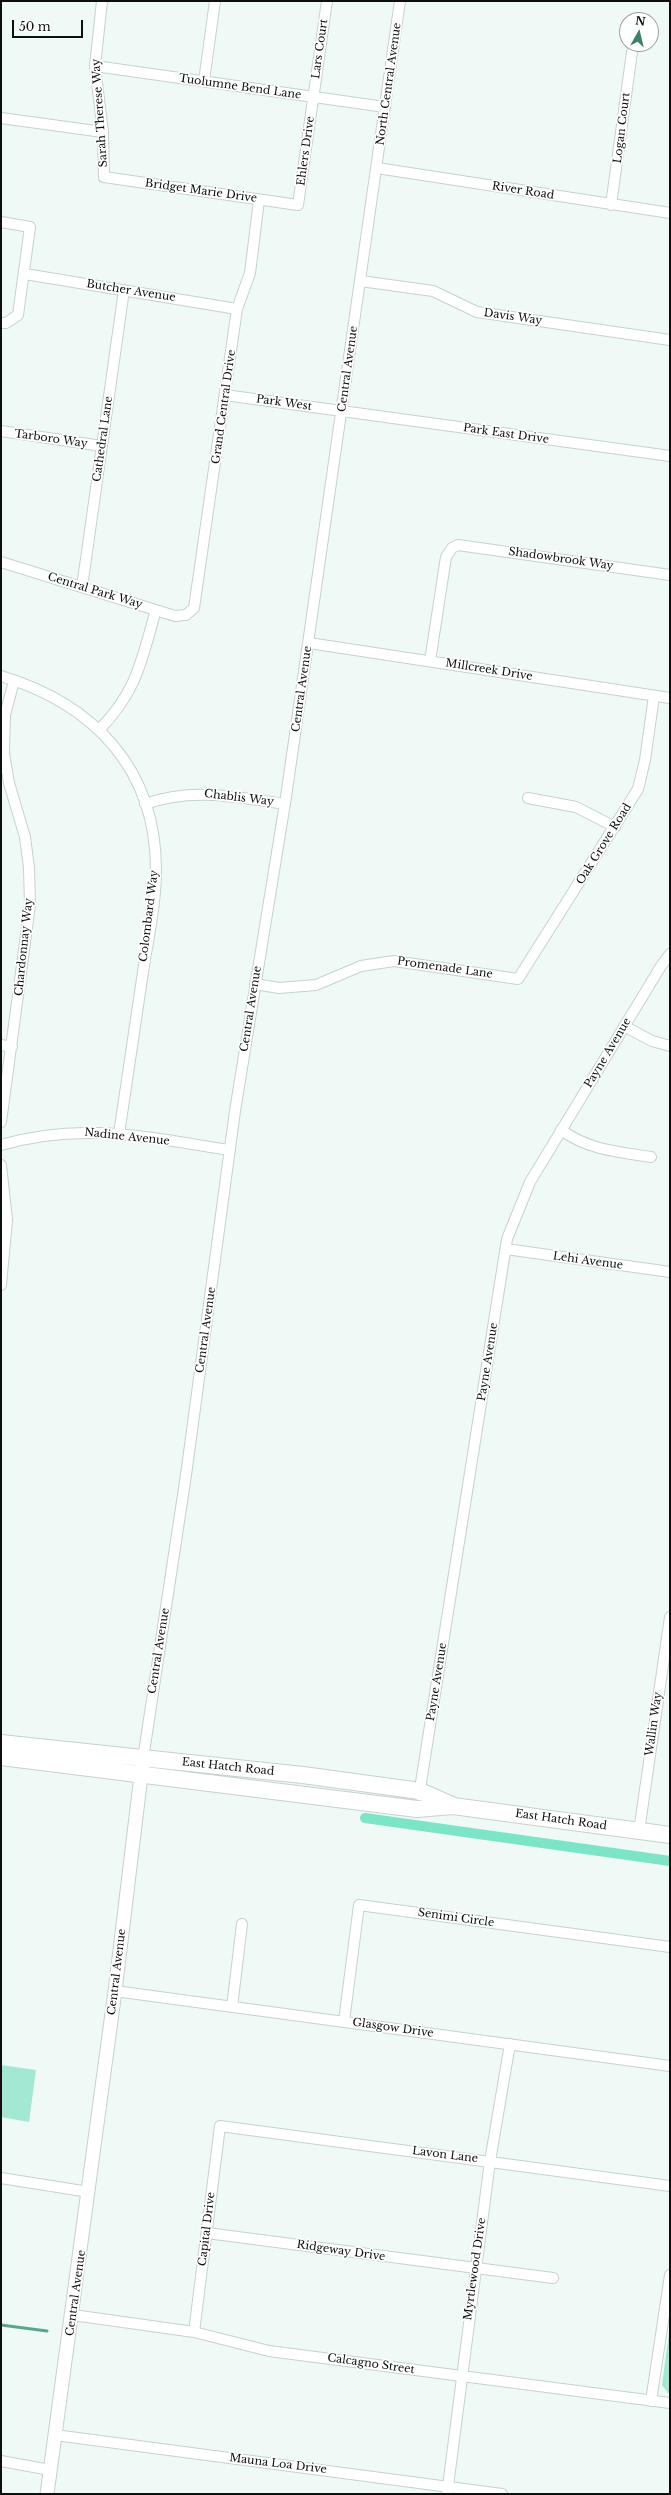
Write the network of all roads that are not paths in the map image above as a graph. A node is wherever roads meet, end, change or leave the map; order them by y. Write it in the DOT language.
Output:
graph roads {
  1 [pos="102,1"];
  2 [pos="215,1"];
  3 [pos="327,1"];
  4 [pos="400,1"];
  5 [pos="632,52"];
  6 [pos="95,66"];
  7 [pos="204,82"];
  8 [pos="313,97"];
  9 [pos="385,107"];
  10 [pos="1,118"];
  11 [pos="103,132"];
  12 [pos="377,168"];
  13 [pos="104,177"];
  14 [pos="259,200"];
  15 [pos="298,205"];
  16 [pos="611,205"];
  17 [pos="670,213"];
  18 [pos="1,222"];
  19 [pos="25,274"];
  20 [pos="361,281"];
  21 [pos="124,290"];
  22 [pos="237,309"];
  23 [pos="1,322"];
  24 [pos="670,340"];
  25 [pos="225,395"];
  26 [pos="342,412"];
  27 [pos="1,431"];
  28 [pos="102,446"];
  29 [pos="670,456"];
  30 [pos="1,562"];
  31 [pos="670,575"];
  32 [pos="82,587"];
  33 [pos="156,610"];
  34 [pos="189,614"];
  35 [pos="309,643"];
  36 [pos="430,661"];
  37 [pos="1,676"];
  38 [pos="14,680"];
  39 [pos="654,696"];
  40 [pos="670,698"];
  41 [pos="99,730"];
  42 [pos="528,798"];
  43 [pos="145,804"];
  44 [pos="285,804"];
  45 [pos="615,827"];
  46 [pos="670,954"];
  47 [pos="518,979"];
  48 [pos="255,984"];
  49 [pos="624,1026"];
  50 [pos="1,1045"];
  51 [pos="670,1046"];
  52 [pos="12,1047"];
  53 [pos="1,1122"];
  54 [pos="562,1130"];
  55 [pos="119,1134"];
  56 [pos="1,1145"];
  57 [pos="230,1150"];
  58 [pos="651,1157"];
  59 [pos="1,1165"];
  60 [pos="506,1249"];
  61 [pos="670,1272"];
  62 [pos="1,1285"];
  63 [pos="670,1617"];
  64 [pos="1,1743"];
  65 [pos="1,1757"];
  66 [pos="142,1766"];
  67 [pos="420,1791"];
  68 [pos="453,1806"];
  69 [pos="417,1810"];
  70 [pos="639,1831"];
  71 [pos="670,1835"];
  72 [pos="242,1924"];
  73 [pos="670,1947"];
  74 [pos="115,1991"];
  75 [pos="232,2006"];
  76 [pos="344,2021"];
  77 [pos="510,2044"];
  78 [pos="670,2066"];
  79 [pos="220,2126"];
  80 [pos="490,2161"];
  81 [pos="1,2178"];
  82 [pos="670,2186"];
  83 [pos="89,2192"];
  84 [pos="207,2233"];
  85 [pos="475,2268"];
  86 [pos="670,2274"];
  87 [pos="553,2278"];
  88 [pos="73,2315"];
  89 [pos="194,2332"];
  90 [pos="461,2376"];
  91 [pos="651,2401"];
  92 [pos="670,2403"];
  93 [pos="55,2435"];
  94 [pos="1,2461"];
  95 [pos="50,2470"];
  96 [pos="447,2490"];
  97 [pos="47,2494"];
  98 [pos="502,2494"];
  1 -- 6 [label="street, Sarah Therese Way"];
  2 -- 7 [label="street"];
  3 -- 8 [label="street, Lars Court"];
  4 -- 9 [label="street, North Central Avenue"];
  5 -- 16 [label="street, Logan Court"];
  6 -- 7 [label="street, Tuolumne Bend Lane"];
  6 -- 11 [label="street, Sarah Therese Way"];
  7 -- 8 [label="street, Tuolumne Bend Lane"];
  8 -- 9 [label="street, Tuolumne Bend Lane"];
  8 -- 15 [label="street, Ehlers Drive"];
  9 -- 12 [label="street, North Central Avenue"];
  10 -- 11 [label="street"];
  11 -- 13 [label="street, Sarah Therese Way"];
  12 -- 16 [label="street, River Road"];
  12 -- 20 [label="street, Central Avenue"];
  13 -- 14 [label="street, Bridget Marie Drive"];
  14 -- 15 [label="street, Bridget Marie Drive"];
  14 -- 22 [label="street, Grand Central Drive"];
  16 -- 17 [label="street, River Road"];
  18 -- 19 [label="street"];
  19 -- 21 [label="street, Butcher Avenue"];
  19 -- 23 [label="street"];
  20 -- 24 [label="street, Davis Way"];
  20 -- 26 [label="street, Central Avenue"];
  21 -- 22 [label="street, Butcher Avenue"];
  21 -- 28 [label="street, Cathedral Lane"];
  22 -- 25 [label="street, Grand Central Drive"];
  25 -- 26 [label="street, Park West"];
  25 -- 34 [label="street, Grand Central Drive"];
  26 -- 29 [label="street, Park East Drive"];
  26 -- 35 [label="street, Central Avenue"];
  27 -- 28 [label="street, Tarboro Way"];
  28 -- 32 [label="street, Cathedral Lane"];
  30 -- 32 [label="street, Central Park Way"];
  31 -- 36 [label="street, Shadowbrook Way"];
  32 -- 33 [label="street, Central Park Way"];
  33 -- 34 [label="street, Central Park Way"];
  33 -- 41 [label="street"];
  35 -- 36 [label="street, Millcreek Drive"];
  35 -- 44 [label="street, Central Avenue"];
  36 -- 39 [label="street, Millcreek Drive"];
  37 -- 38 [label="street, Colombard Way"];
  38 -- 41 [label="street, Colombard Way"];
  38 -- 52 [label="street, Chardonnay Way"];
  39 -- 40 [label="street, Millcreek Drive"];
  39 -- 45 [label="street, Oak Grove Road"];
  41 -- 43 [label="street, Colombard Way"];
  42 -- 45 [label="street"];
  43 -- 44 [label="street, Chablis Way"];
  43 -- 55 [label="street, Colombard Way"];
  44 -- 48 [label="street, Central Avenue"];
  45 -- 47 [label="street, Oak Grove Road"];
  46 -- 49 [label="street, Payne Avenue"];
  47 -- 48 [label="street, Promenade Lane"];
  48 -- 57 [label="street, Central Avenue"];
  49 -- 51 [label="street"];
  49 -- 54 [label="street, Payne Avenue"];
  50 -- 52 [label="street"];
  52 -- 53 [label="street, Chardonnay Way"];
  54 -- 58 [label="street"];
  54 -- 60 [label="street, Payne Avenue"];
  55 -- 56 [label="street, Nadine Avenue"];
  55 -- 57 [label="street, Nadine Avenue"];
  57 -- 66 [label="street, Central Avenue"];
  59 -- 62 [label="street"];
  60 -- 61 [label="street, Lehi Avenue"];
  60 -- 67 [label="street, Payne Avenue"];
  63 -- 70 [label="street, Wallin Way"];
  64 -- 66 [label="main road, East Hatch Road"];
  65 -- 66 [label="main road, East Hatch Road"];
  66 -- 67 [label="main road, East Hatch Road"];
  66 -- 69 [label="main road, East Hatch Road"];
  66 -- 74 [label="street, Central Avenue"];
  67 -- 68 [label="main road, East Hatch Road"];
  67 -- 69 [label="street, Payne Avenue"];
  68 -- 69 [label="main road, East Hatch Road"];
  68 -- 70 [label="main road, East Hatch Road"];
  70 -- 71 [label="main road, East Hatch Road"];
  72 -- 75 [label="street"];
  73 -- 76 [label="street, Senimi Circle"];
  74 -- 75 [label="street, Glasgow Drive"];
  74 -- 83 [label="street, Central Avenue"];
  75 -- 76 [label="street, Glasgow Drive"];
  76 -- 77 [label="street, Glasgow Drive"];
  77 -- 78 [label="street, Glasgow Drive"];
  77 -- 80 [label="street, Myrtlewood Drive"];
  79 -- 80 [label="street, Lavon Lane"];
  79 -- 84 [label="street, Capital Drive"];
  80 -- 82 [label="street, Lavon Lane"];
  80 -- 85 [label="street, Myrtlewood Drive"];
  81 -- 83 [label="street"];
  83 -- 88 [label="street, Central Avenue"];
  84 -- 85 [label="street, Ridgeway Drive"];
  84 -- 89 [label="street, Capital Drive"];
  85 -- 87 [label="street, Ridgeway Drive"];
  85 -- 90 [label="street, Myrtlewood Drive"];
  86 -- 91 [label="street"];
  88 -- 89 [label="street, Calcagno Street"];
  88 -- 93 [label="street, Central Avenue"];
  89 -- 90 [label="street, Calcagno Street"];
  90 -- 91 [label="street, Calcagno Street"];
  90 -- 96 [label="street, Myrtlewood Drive"];
  91 -- 92 [label="street, Calcagno Street"];
  93 -- 95 [label="street, Central Avenue"];
  93 -- 96 [label="street, Mauna Loa Drive"];
  94 -- 95 [label="street"];
  95 -- 97 [label="street, Central Avenue"];
  96 -- 98 [label="street, Mauna Loa Drive"];
}
